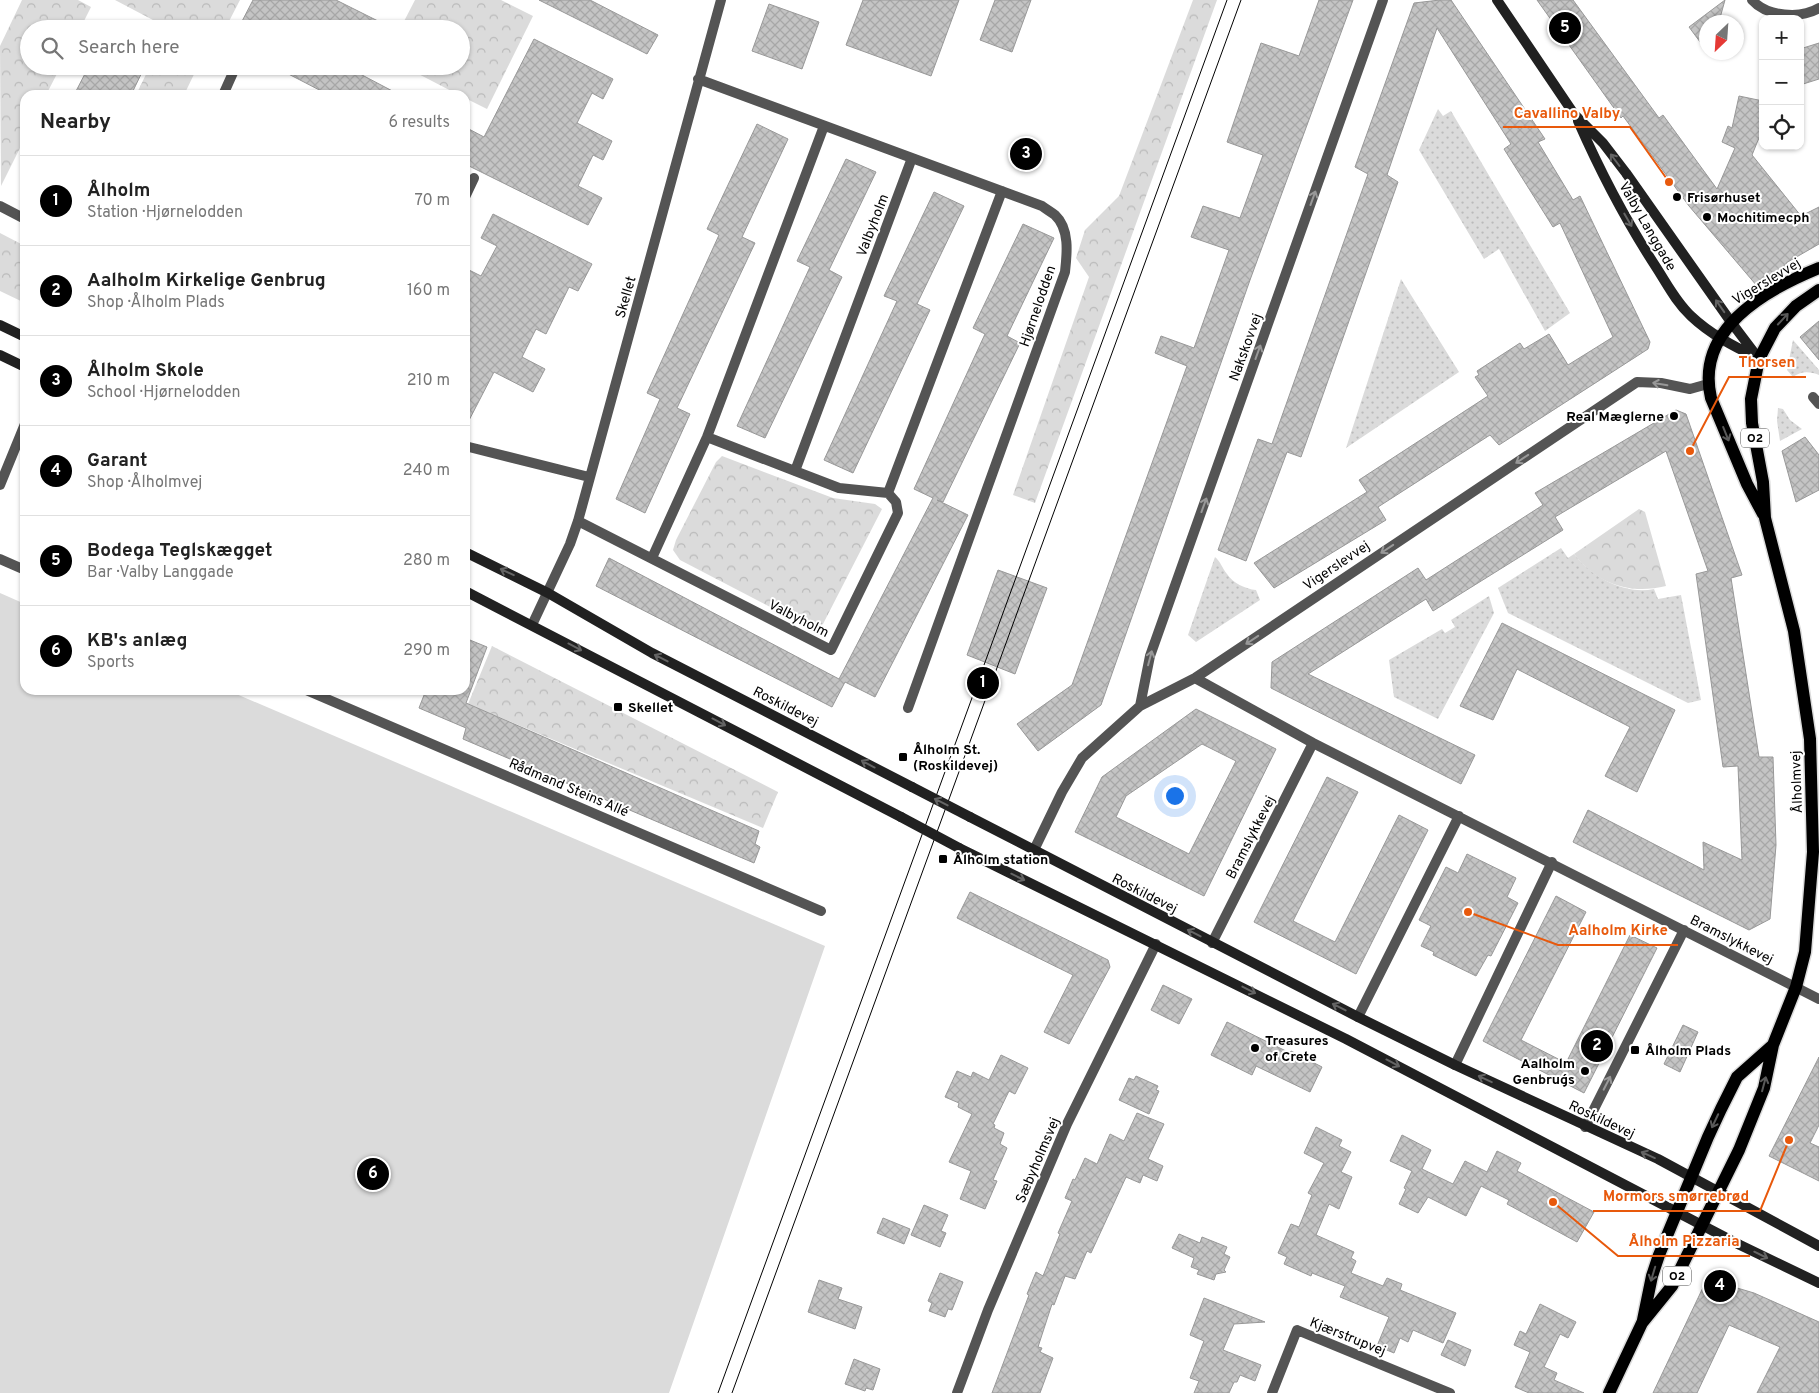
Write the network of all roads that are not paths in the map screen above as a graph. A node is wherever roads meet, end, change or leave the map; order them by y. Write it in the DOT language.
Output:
graph roads {
  1 [pos="721,0"];
  2 [pos="1383,0"];
  3 [pos="1497,0"];
  4 [pos="1752,0"];
  5 [pos="1819,8"];
  6 [pos="232,75"];
  7 [pos="698,79"];
  8 [pos="224,90"];
  9 [pos="1574,114"];
  10 [pos="824,126"];
  11 [pos="912,158"];
  12 [pos="474,178"];
  13 [pos="470,186"];
  14 [pos="1002,191"];
  15 [pos="0,206"];
  16 [pos="20,216"];
  17 [pos="1819,268"];
  18 [pos="1819,290"];
  19 [pos="1731,322"];
  20 [pos="0,325"];
  21 [pos="20,335"];
  22 [pos="1719,338"];
  23 [pos="0,355"];
  24 [pos="1759,359"];
  25 [pos="20,365"];
  26 [pos="1708,384"];
  27 [pos="20,436"];
  28 [pos="707,437"];
  29 [pos="470,447"];
  30 [pos="795,471"];
  31 [pos="589,477"];
  32 [pos="0,485"];
  33 [pos="888,493"];
  34 [pos="1765,518"];
  35 [pos="578,521"];
  36 [pos="470,554"];
  37 [pos="652,558"];
  38 [pos="0,559"];
  39 [pos="20,568"];
  40 [pos="548,593"];
  41 [pos="470,594"];
  42 [pos="532,625"];
  43 [pos="1194,678"];
  44 [pos="318,695"];
  45 [pos="1140,706"];
  46 [pos="908,708"];
  47 [pos="1313,743"];
  48 [pos="1815,769"];
  49 [pos="1459,816"];
  50 [pos="1034,850"];
  51 [pos="1816,850"];
  52 [pos="1552,862"];
  53 [pos="821,911"];
  54 [pos="1684,930"];
  55 [pos="1212,943"];
  56 [pos="1156,944"];
  57 [pos="1796,987"];
  58 [pos="1819,999"];
  59 [pos="1358,1017"];
  60 [pos="1773,1045"];
  61 [pos="1455,1065"];
  62 [pos="1586,1127"];
  63 [pos="1691,1178"];
  64 [pos="1718,1192"];
  65 [pos="1676,1212"];
  66 [pos="1702,1225"];
  67 [pos="1819,1246"];
  68 [pos="1819,1283"];
  69 [pos="1642,1323"];
  70 [pos="957,1393"];
  71 [pos="1272,1393"];
  72 [pos="1450,1393"];
  73 [pos="1609,1393"];
  1 -- 7 [label="street, Skellet"];
  45 -- 2 [label="street, Nakskovvej, one-way"];
  3 -- 9 [label="street, Valby Langgade"];
  4 -- 5 [label="street"];
  6 -- 8 [label="street"];
  7 -- 10 [label="street, Hjørnelodden"];
  7 -- 31 [label="street, Skellet"];
  19 -- 9 [label="street, Valby Langgade, one-way"];
  9 -- 22 [label="street, Valby Langgade, one-way"];
  10 -- 11 [label="street, Hjørnelodden"];
  10 -- 28 [label="street"];
  11 -- 14 [label="street, Hjørnelodden"];
  11 -- 30 [label="street, Valbyholm"];
  12 -- 13 [label="street"];
  14 -- 33 [label="street"];
  14 -- 46 [label="street, Hjørnelodden"];
  15 -- 16 [label="street"];
  17 -- 19 [label="main road, Vigerslevvej / O2"];
  24 -- 18 [label="main road, O2, one-way"];
  19 -- 22 [label="main road, O2"];
  19 -- 24 [label="street, Valby Langgade"];
  20 -- 21 [label="street"];
  22 -- 24 [label="street, Valby Langgade"];
  22 -- 26 [label="main road, Ålholmvej / O2"];
  23 -- 25 [label="street"];
  24 -- 34 [label="main road, Ålholmvej / O2"];
  26 -- 34 [label="main road, Ålholmvej / O2, one-way"];
  26 -- 43 [label="street, Vigerslevvej, one-way"];
  27 -- 32 [label="street"];
  28 -- 30 [label="street"];
  28 -- 37 [label="street"];
  29 -- 31 [label="street"];
  30 -- 33 [label="street"];
  31 -- 35 [label="street, Skellet"];
  33 -- 37 [label="street, Valbyholm"];
  34 -- 48 [label="main road, Ålholmvej / O2"];
  35 -- 37 [label="street, Valbyholm"];
  35 -- 40 [label="street, Skellet"];
  40 -- 36 [label="street, Roskildevej, one-way"];
  38 -- 39 [label="street"];
  40 -- 42 [label="street, Skellet"];
  50 -- 40 [label="street, Roskildevej, one-way, bridge"];
  41 -- 42 [label="street"];
  42 -- 56 [label="street, one-way, bridge"];
  43 -- 45 [label="street, Vigerslevvej"];
  43 -- 47 [label="street, Bramslykkevej"];
  44 -- 53 [label="street, Rådmand Steins Allé"];
  45 -- 50 [label="street, Vigerslevvej"];
  47 -- 49 [label="street, Bramslykkevej"];
  47 -- 55 [label="street, Bramslykkevej"];
  48 -- 51 [label="main road, Ålholmvej / O2"];
  49 -- 52 [label="street, Bramslykkevej"];
  49 -- 59 [label="street"];
  55 -- 50 [label="street, Roskildevej, one-way"];
  51 -- 57 [label="main road, Ålholmvej / O2"];
  52 -- 54 [label="street, Bramslykkevej"];
  52 -- 61 [label="street"];
  54 -- 57 [label="street, Bramslykkevej"];
  62 -- 54 [label="street, one-way"];
  59 -- 55 [label="street, Roskildevej, one-way"];
  56 -- 65 [label="street, one-way"];
  56 -- 70 [label="street, Sæbyholmsvej"];
  57 -- 58 [label="street, Bramslykkevej"];
  57 -- 60 [label="main road, Ålholmvej / O2"];
  59 -- 61 [label="street, Roskildevej"];
  60 -- 63 [label="main road, Ålholmvej / O2, one-way"];
  64 -- 60 [label="main road, Ålholmvej / O2, one-way"];
  62 -- 61 [label="street, Roskildevej, one-way"];
  63 -- 62 [label="street, Roskildevej, one-way"];
  63 -- 64 [label="street, Roskildevej"];
  63 -- 65 [label="main road, Ålholmvej / O2"];
  64 -- 66 [label="main road, Ålholmvej / O2"];
  64 -- 67 [label="street, Roskildevej"];
  65 -- 66 [label="street"];
  65 -- 69 [label="main road, Ålholmvej / O2, one-way"];
  66 -- 68 [label="street, one-way"];
  66 -- 69 [label="main road, Ålholmvej / O2"];
  69 -- 73 [label="main road, Ålholmvej / O2"];
  71 -- 72 [label="street, Kjærstrupvej"];
}
